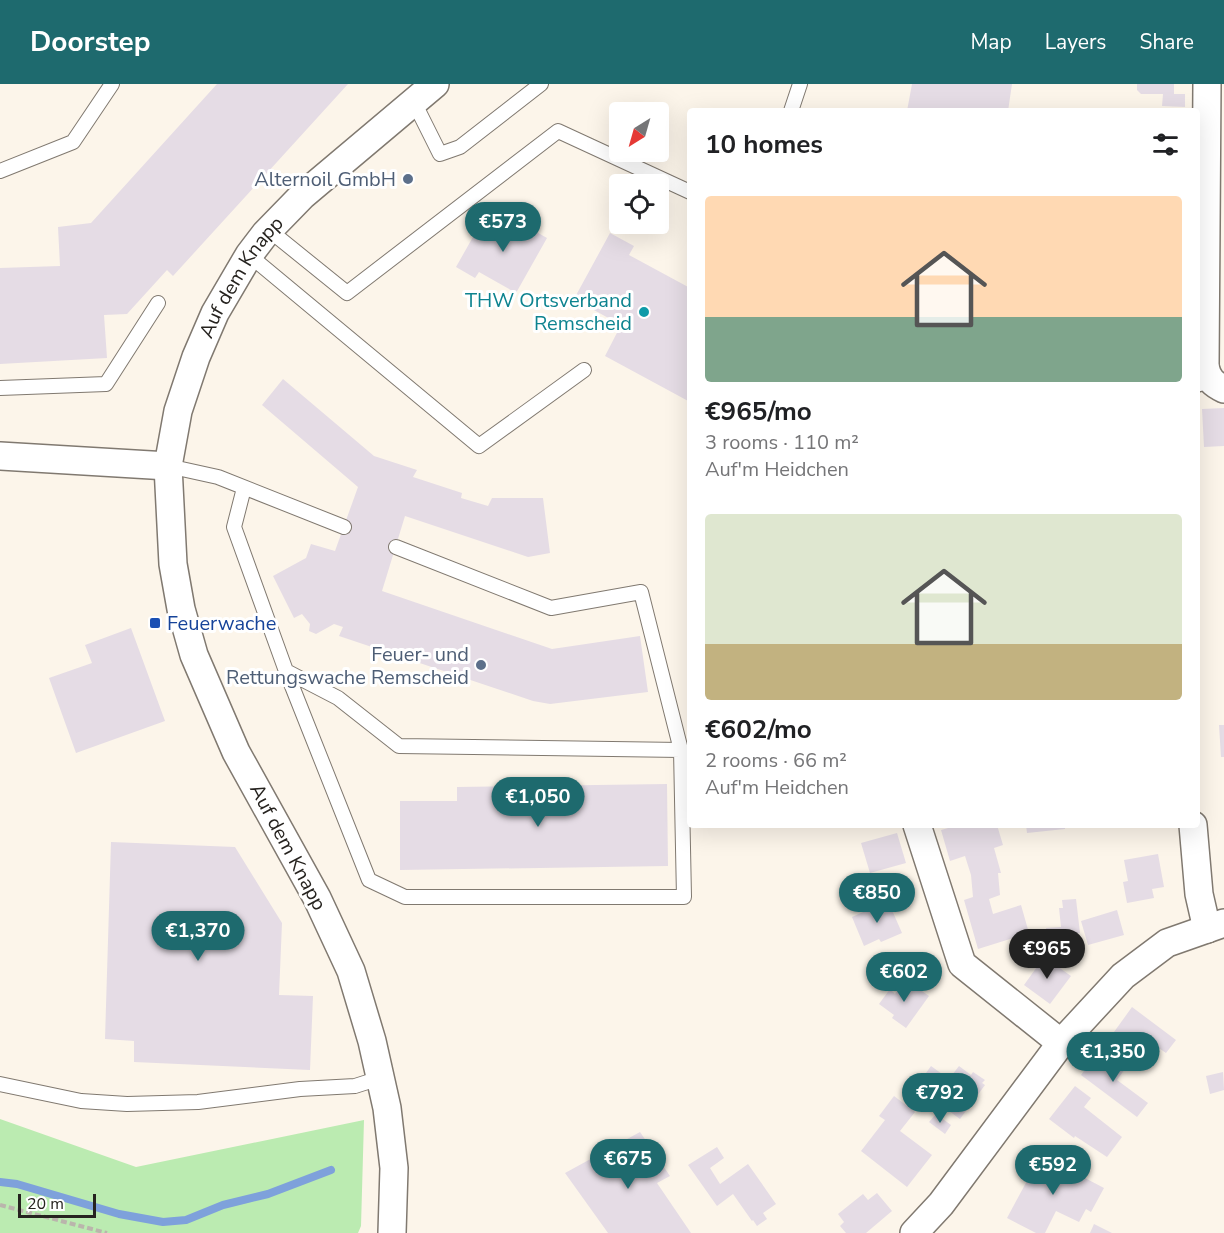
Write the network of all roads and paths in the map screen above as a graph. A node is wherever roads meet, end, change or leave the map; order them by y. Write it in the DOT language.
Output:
graph roads {
  1 [pos="112,84"];
  2 [pos="435,84"];
  3 [pos="541,84"];
  4 [pos="800,84"];
  5 [pos="1208,84"];
  6 [pos="414,102"];
  7 [pos="792,108"];
  8 [pos="0,171"];
  9 [pos="687,191"];
  10 [pos="269,230"];
  11 [pos="249,255"];
  12 [pos="158,303"];
  13 [pos="1215,340"];
  14 [pos="584,370"];
  15 [pos="1200,371"];
  16 [pos="0,388"];
  17 [pos="1224,388"];
  18 [pos="0,456"];
  19 [pos="168,466"];
  20 [pos="244,488"];
  21 [pos="344,526"];
  22 [pos="396,547"];
  23 [pos="286,671"];
  24 [pos="681,750"];
  25 [pos="918,828"];
  26 [pos="1193,828"];
  27 [pos="1216,926"];
  28 [pos="1060,1043"];
  29 [pos="380,1078"];
  30 [pos="0,1084"];
  31 [pos="0,1205"];
  32 [pos="107,1233"];
  33 [pos="392,1233"];
  34 [pos="914,1233"];
  1 -- 8 [label="lane"];
  2 -- 6 [label="street, Auf dem Knapp"];
  3 -- 6 [label="lane"];
  4 -- 7 [label="lane"];
  5 -- 13 [label="street"];
  6 -- 10 [label="street, Auf dem Knapp"];
  9 -- 10 [label="lane"];
  10 -- 11 [label="street, Auf dem Knapp"];
  11 -- 14 [label="lane"];
  11 -- 19 [label="street, Auf dem Knapp"];
  12 -- 16 [label="lane"];
  13 -- 15 [label="street"];
  15 -- 17 [label="street"];
  18 -- 19 [label="street"];
  19 -- 20 [label="lane"];
  19 -- 29 [label="street, Auf dem Knapp"];
  20 -- 21 [label="lane"];
  20 -- 23 [label="lane"];
  22 -- 24 [label="lane"];
  23 -- 24 [label="lane"];
  23 -- 24 [label="lane"];
  25 -- 28 [label="street"];
  26 -- 27 [label="street"];
  27 -- 28 [label="street"];
  28 -- 34 [label="street"];
  29 -- 30 [label="lane"];
  29 -- 33 [label="street, Auf dem Knapp"];
  31 -- 32 [label="path"];
}
